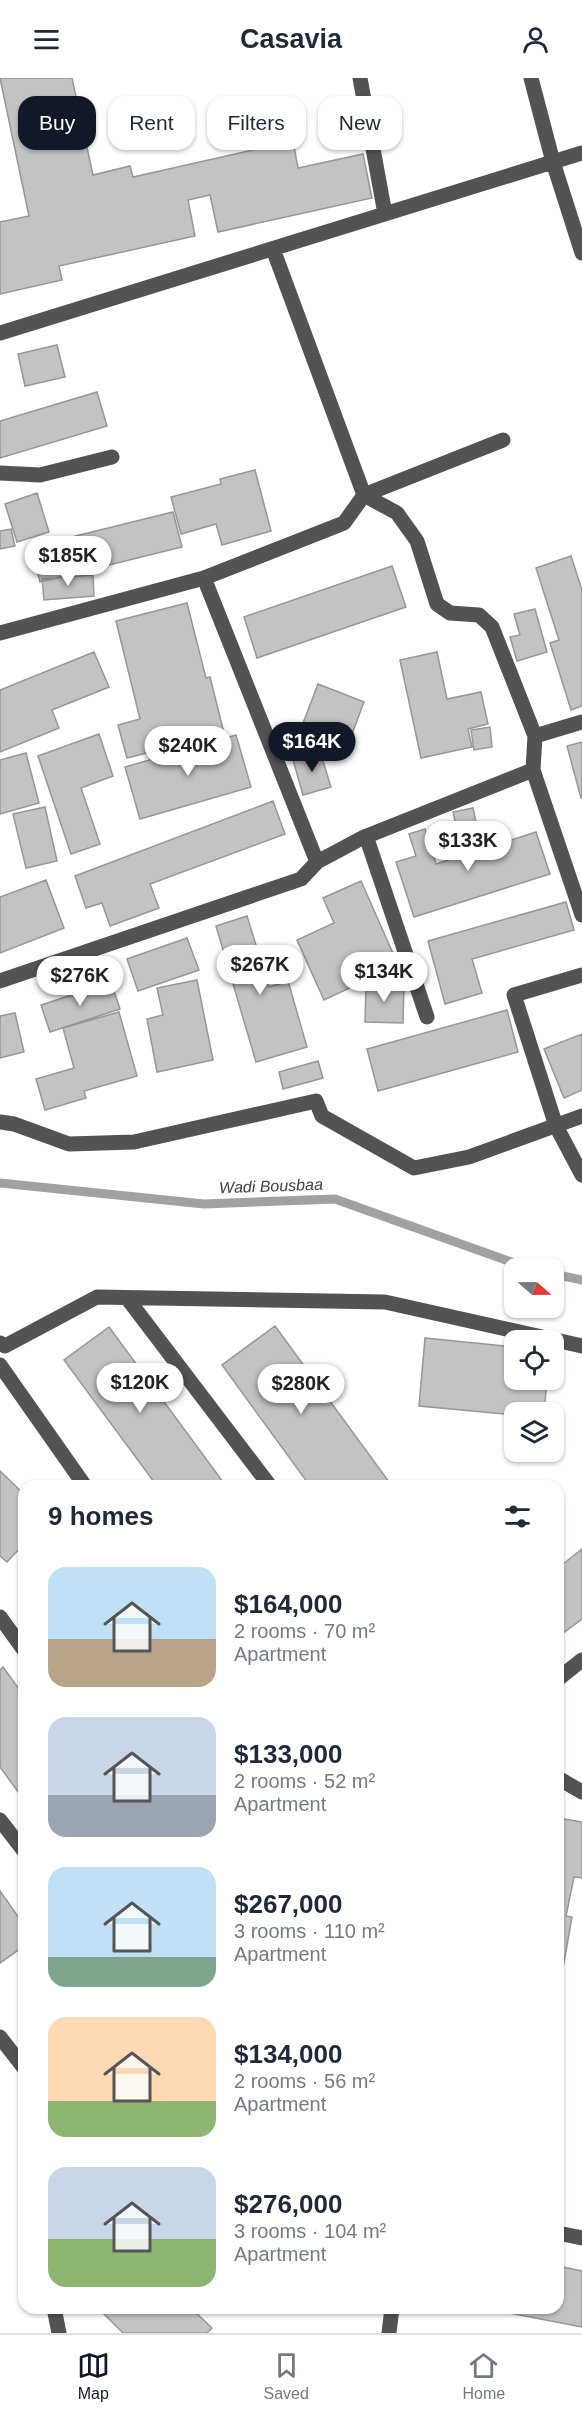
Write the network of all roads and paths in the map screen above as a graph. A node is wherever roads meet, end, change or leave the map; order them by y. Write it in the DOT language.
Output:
graph roads {
  1 [pos="360,78"];
  2 [pos="531,78"];
  3 [pos="582,153"];
  4 [pos="554,162"];
  5 [pos="385,214"];
  6 [pos="273,249"];
  7 [pos="582,253"];
  8 [pos="0,333"];
  9 [pos="503,440"];
  10 [pos="112,457"];
  11 [pos="0,473"];
  12 [pos="364,495"];
  13 [pos="204,578"];
  14 [pos="0,633"];
  15 [pos="582,722"];
  16 [pos="535,736"];
  17 [pos="533,770"];
  18 [pos="366,836"];
  19 [pos="317,862"];
  20 [pos="582,915"];
  21 [pos="582,975"];
  22 [pos="0,981"];
  23 [pos="428,1017"];
  24 [pos="582,1116"];
  25 [pos="0,1122"];
  26 [pos="556,1126"];
  27 [pos="582,1175"];
  28 [pos="127,1298"];
  29 [pos="0,1343"];
  30 [pos="582,1346"];
  31 [pos="0,1365"];
  32 [pos="81,1480"];
  33 [pos="265,1480"];
  34 [pos="0,1617"];
  35 [pos="18,1642"];
  36 [pos="582,1660"];
  37 [pos="564,1674"];
  38 [pos="564,1782"];
  39 [pos="582,1792"];
  40 [pos="0,1820"];
  41 [pos="18,1843"];
  42 [pos="0,2037"];
  43 [pos="18,2060"];
  44 [pos="564,2234"];
  45 [pos="582,2238"];
  46 [pos="55,2314"];
  47 [pos="391,2314"];
  48 [pos="59,2333"];
  49 [pos="389,2333"];
  1 -- 5 [label="street"];
  2 -- 4 [label="street"];
  3 -- 4 [label="street"];
  4 -- 5 [label="street"];
  4 -- 7 [label="street"];
  5 -- 6 [label="street"];
  6 -- 8 [label="street"];
  6 -- 12 [label="street"];
  9 -- 12 [label="street"];
  10 -- 11 [label="street"];
  12 -- 13 [label="street"];
  12 -- 16 [label="street"];
  13 -- 14 [label="street"];
  13 -- 19 [label="street"];
  15 -- 16 [label="street"];
  16 -- 17 [label="street"];
  17 -- 18 [label="street"];
  17 -- 20 [label="street"];
  18 -- 19 [label="street"];
  18 -- 23 [label="street"];
  19 -- 22 [label="street"];
  21 -- 26 [label="street"];
  24 -- 26 [label="street"];
  25 -- 26 [label="street"];
  26 -- 27 [label="street"];
  28 -- 29 [label="street"];
  28 -- 30 [label="street"];
  28 -- 33 [label="street"];
  31 -- 32 [label="street"];
  34 -- 35 [label="street"];
  36 -- 37 [label="street"];
  38 -- 39 [label="street"];
  40 -- 41 [label="street"];
  42 -- 43 [label="street"];
  44 -- 45 [label="street"];
  46 -- 48 [label="street"];
  47 -- 49 [label="street"];
}
